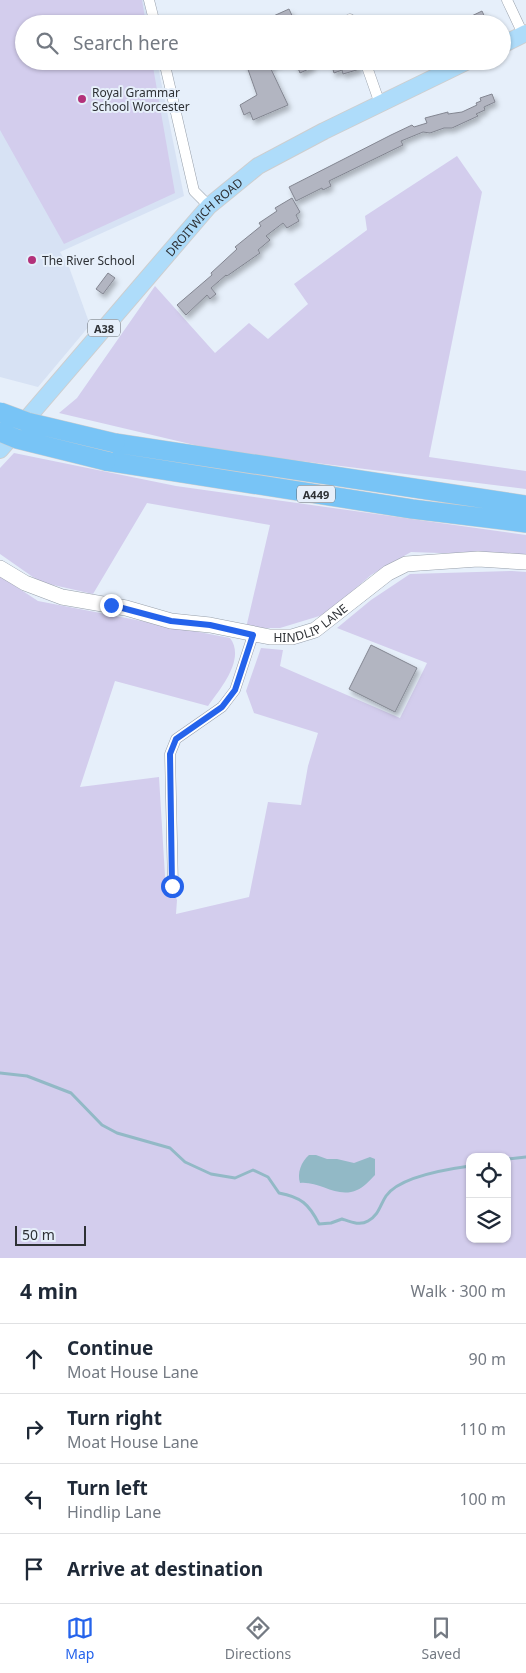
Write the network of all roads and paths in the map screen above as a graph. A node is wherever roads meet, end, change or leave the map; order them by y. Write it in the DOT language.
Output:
graph roads {
  1 [pos="149,0"];
  2 [pos="508,0"];
  3 [pos="153,15"];
  4 [pos="525,34"];
  5 [pos="511,41"];
  6 [pos="166,70"];
  7 [pos="368,70"];
  8 [pos="450,70"];
  9 [pos="380,104"];
  10 [pos="209,206"];
  11 [pos="0,412"];
  12 [pos="0,432"];
  13 [pos="0,450"];
  14 [pos="526,505"];
  15 [pos="526,523"];
  16 [pos="526,562"];
  17 [pos="0,568"];
  18 [pos="253,635"];
  19 [pos="172,886"];
  1 -- 3 [label="street"];
  2 -- 4 [label="street"];
  4 -- 5 [label="main road"];
  6 -- 10 [label="street"];
  7 -- 9 [label="street"];
  8 -- 9 [label="main road, DROITWICH ROAD / A38"];
  9 -- 10 [label="main road, DROITWICH ROAD / A38"];
  10 -- 13 [label="main road, DROITWICH ROAD / A38"];
  11 -- 14 [label="highway, A449, bridge"];
  12 -- 15 [label="highway, A449, bridge"];
  16 -- 18 [label="street, HINDLIP LANE"];
  17 -- 18 [label="street, HINDLIP LANE"];
  18 -- 19 [label="street"];
}
